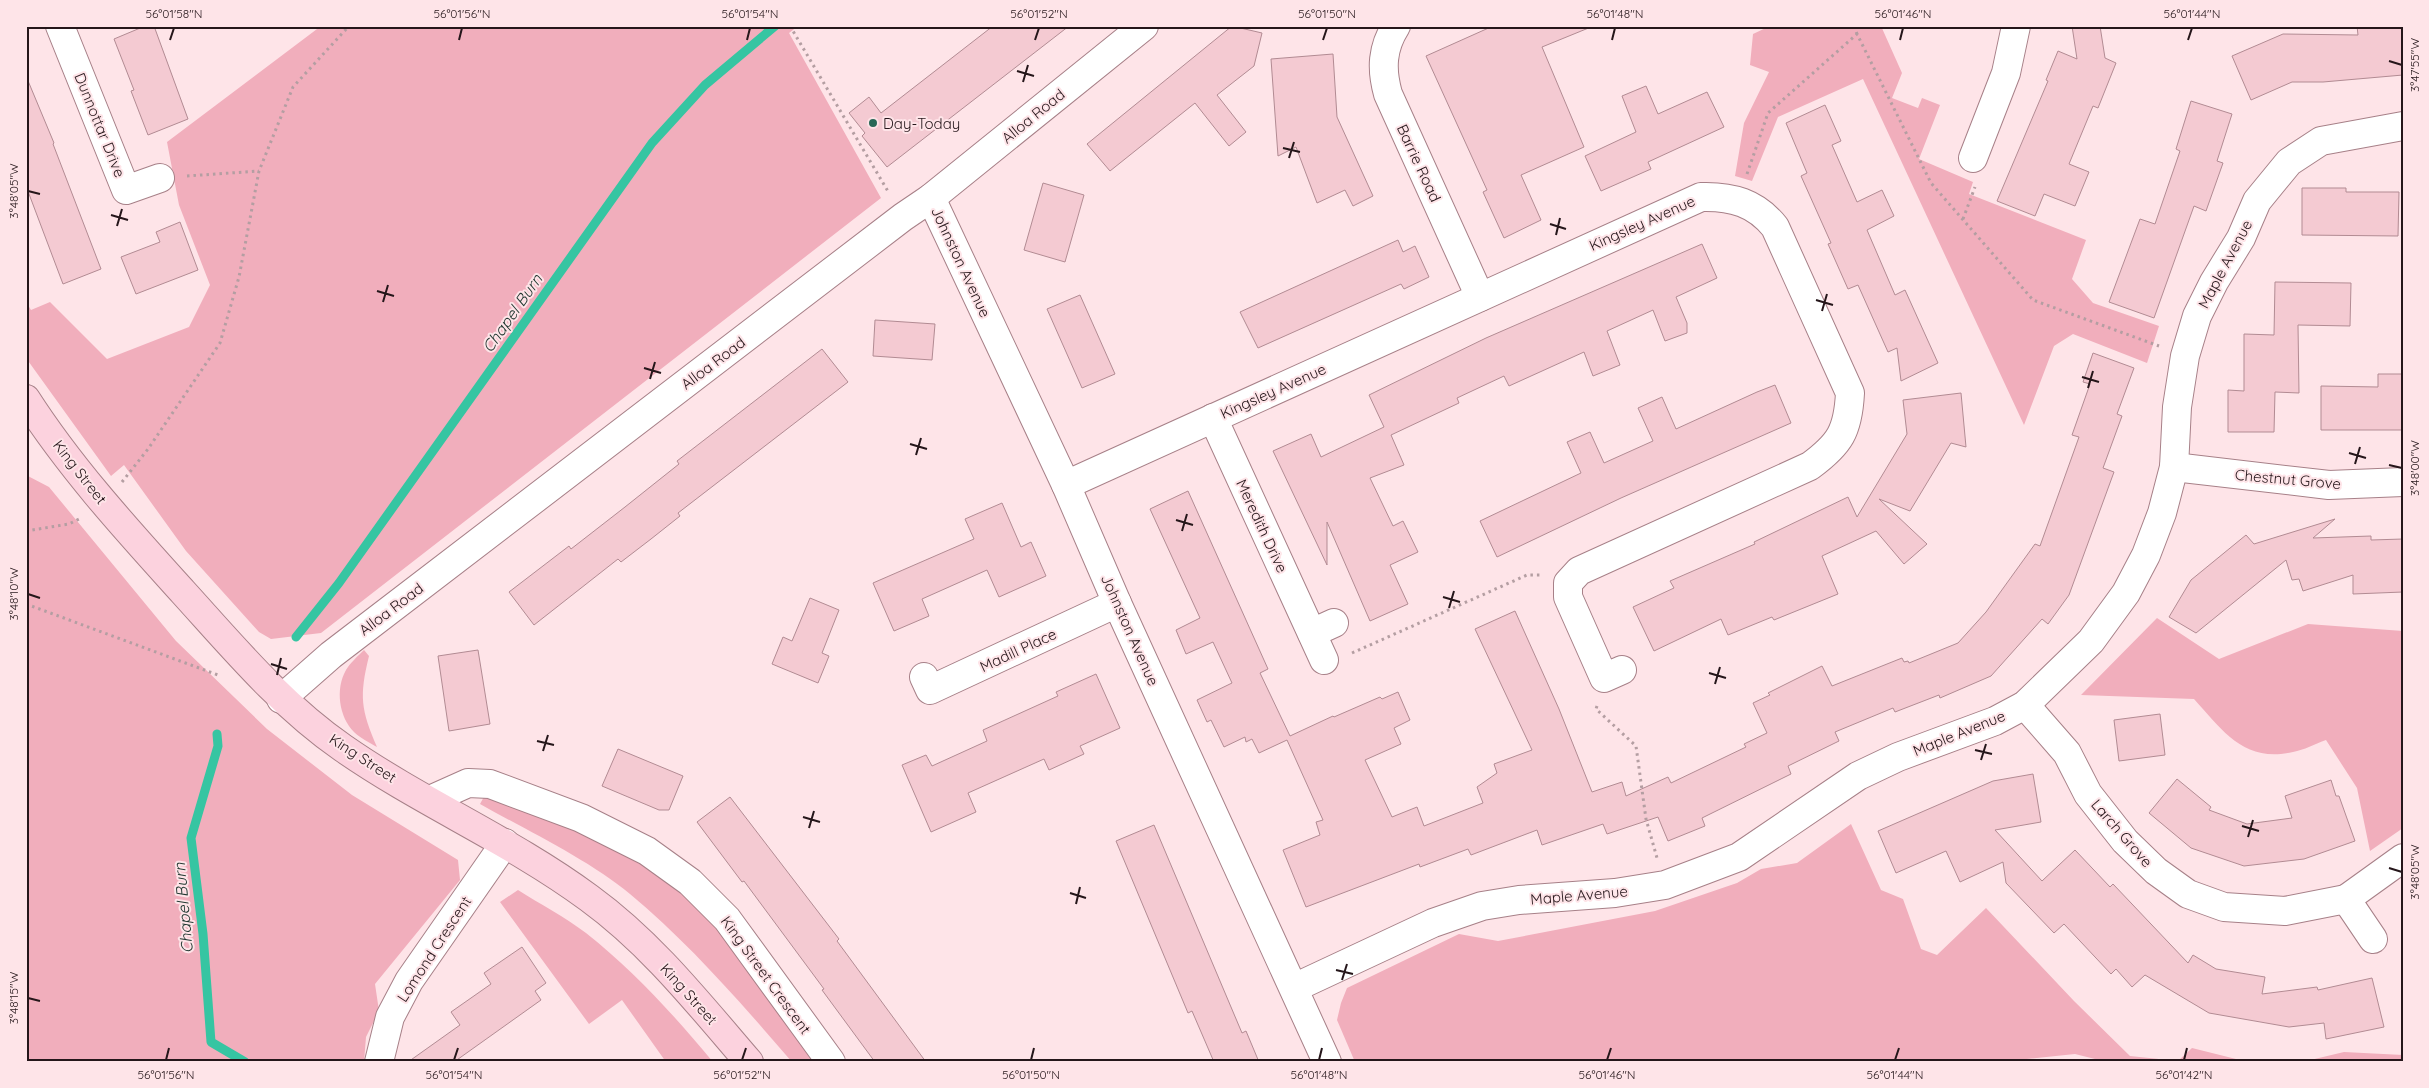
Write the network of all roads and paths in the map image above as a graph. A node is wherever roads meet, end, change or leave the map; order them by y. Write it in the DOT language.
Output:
graph roads {
  1 [pos="60,26"];
  2 [pos="349,26"];
  3 [pos="790,26"];
  4 [pos="796,26"];
  5 [pos="1144,26"];
  6 [pos="1396,26"];
  7 [pos="1854,26"];
  8 [pos="2016,26"];
  9 [pos="792,30"];
  10 [pos="1857,34"];
  11 [pos="2403,126"];
  12 [pos="1973,158"];
  13 [pos="259,171"];
  14 [pos="160,178"];
  15 [pos="931,198"];
  16 [pos="1738,200"];
  17 [pos="903,217"];
  18 [pos="1480,296"];
  19 [pos="2185,356"];
  20 [pos="31,416"];
  21 [pos="1213,418"];
  22 [pos="2174,466"];
  23 [pos="2403,482"];
  24 [pos="1066,485"];
  25 [pos="104,505"];
  26 [pos="26,531"];
  27 [pos="1568,582"];
  28 [pos="1118,603"];
  29 [pos="26,604"];
  30 [pos="1324,660"];
  31 [pos="1613,674"];
  32 [pos="924,678"];
  33 [pos="226,679"];
  34 [pos="281,699"];
  35 [pos="2025,704"];
  36 [pos="430,800"];
  37 [pos="506,843"];
  38 [pos="2403,858"];
  39 [pos="1664,885"];
  40 [pos="2346,898"];
  41 [pos="2373,938"];
  42 [pos="1294,988"];
  43 [pos="379,1062"];
  44 [pos="749,1062"];
  45 [pos="831,1062"];
  46 [pos="1328,1062"];
  1 -- 14 [label="street, Dunnottar Drive"];
  2 -- 13 [label="path"];
  3 -- 9 [label="path"];
  4 -- 9 [label="path"];
  5 -- 15 [label="street, Alloa Road"];
  6 -- 18 [label="street, Barrie Road"];
  7 -- 10 [label="path"];
  8 -- 12 [label="street"];
  9 -- 17 [label="path"];
  10 -- 16 [label="path"];
  10 -- 19 [label="path"];
  11 -- 19 [label="street, Maple Avenue"];
  13 -- 14 [label="path"];
  13 -- 25 [label="path"];
  15 -- 17 [label="street, Alloa Road"];
  15 -- 24 [label="street, Johnston Avenue"];
  16 -- 18 [label="street, Kingsley Avenue"];
  16 -- 27 [label="street, Kingsley Avenue"];
  17 -- 34 [label="street, Alloa Road"];
  18 -- 21 [label="street, Kingsley Avenue"];
  19 -- 22 [label="street, Maple Avenue"];
  20 -- 25 [label="main road, King Street"];
  21 -- 24 [label="street, Kingsley Avenue"];
  21 -- 30 [label="street, Meredith Drive"];
  22 -- 23 [label="street, Chestnut Grove"];
  22 -- 35 [label="street, Maple Avenue"];
  24 -- 28 [label="street, Johnston Avenue"];
  25 -- 26 [label="path"];
  25 -- 34 [label="main road, King Street"];
  27 -- 30 [label="path"];
  27 -- 31 [label="street"];
  28 -- 32 [label="street, Madill Place"];
  28 -- 42 [label="street, Johnston Avenue"];
  29 -- 33 [label="path"];
  31 -- 39 [label="path"];
  34 -- 36 [label="main road, King Street"];
  35 -- 39 [label="street, Maple Avenue"];
  35 -- 40 [label="street, Larch Grove"];
  36 -- 37 [label="main road, King Street"];
  36 -- 45 [label="street, King Street Crescent"];
  37 -- 43 [label="street, Lomond Crescent"];
  37 -- 44 [label="main road, King Street"];
  38 -- 40 [label="street, Larch Grove"];
  39 -- 42 [label="street, Maple Avenue"];
  40 -- 41 [label="street"];
  42 -- 46 [label="street, Johnston Avenue"];
}
